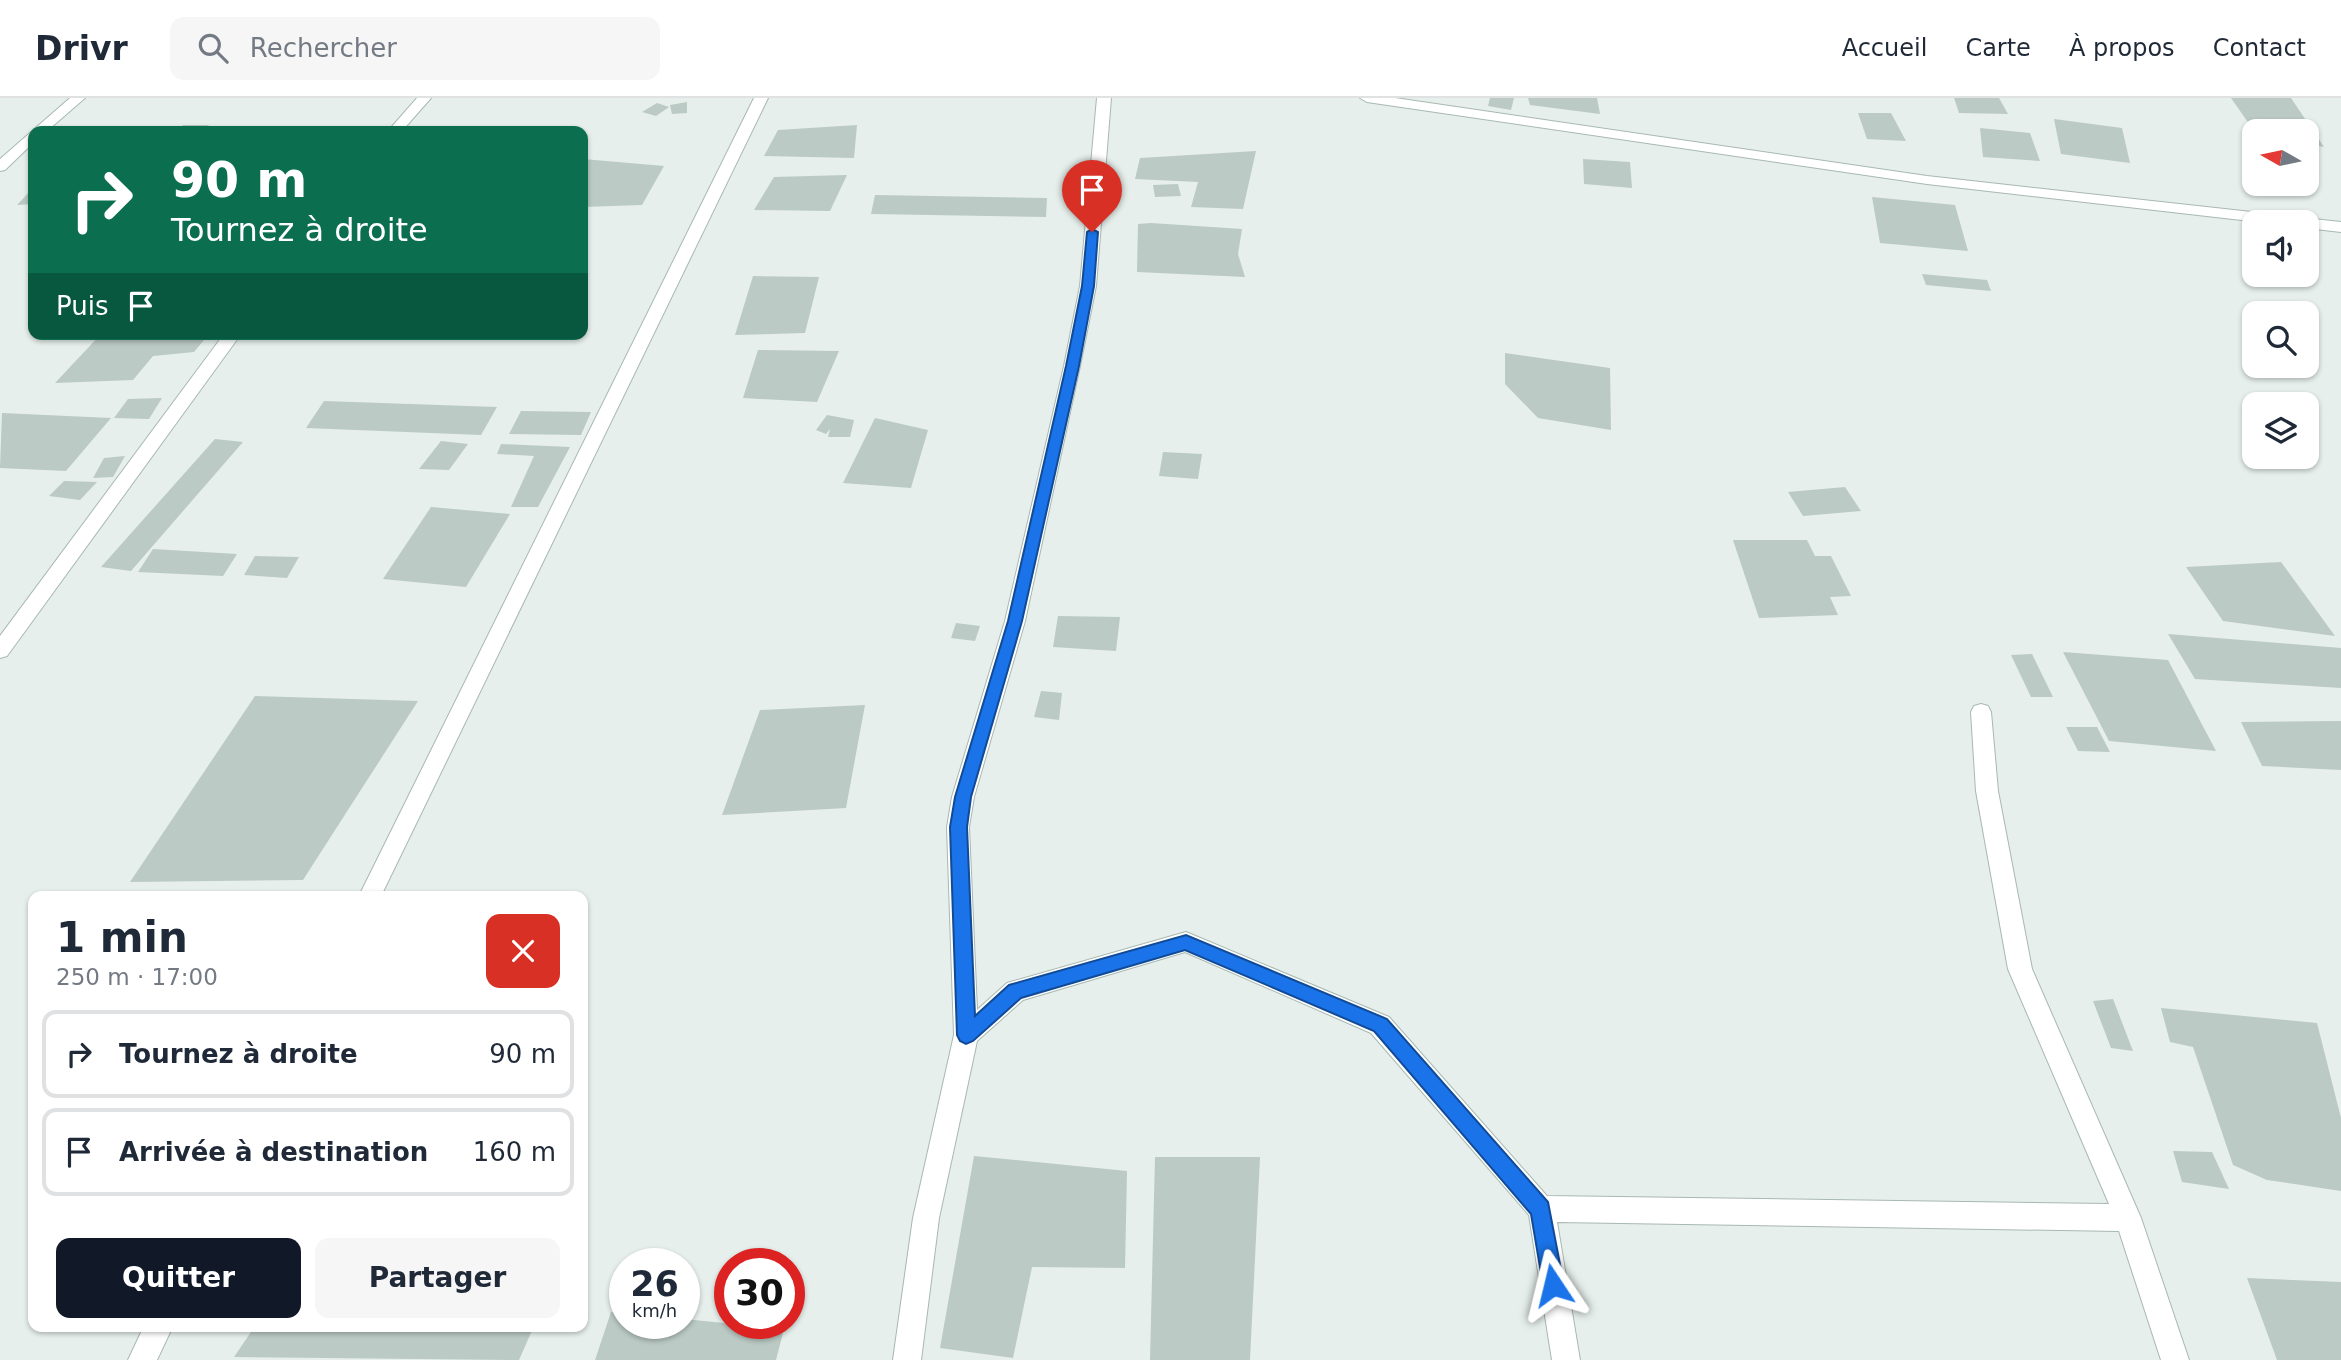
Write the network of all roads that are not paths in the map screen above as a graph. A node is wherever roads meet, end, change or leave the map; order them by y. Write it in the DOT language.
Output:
graph roads {
  1 [pos="78,98"];
  2 [pos="424,98"];
  3 [pos="761,98"];
  4 [pos="1104,98"];
  5 [pos="1366,98"];
  6 [pos="45,126"];
  7 [pos="399,126"];
  8 [pos="28,141"];
  9 [pos="0,167"];
  10 [pos="2242,216"];
  11 [pos="2319,224"];
  12 [pos="2341,227"];
  13 [pos="229,340"];
  14 [pos="0,650"];
  15 [pos="1980,712"];
  16 [pos="372,891"];
  17 [pos="966,1035"];
  18 [pos="1541,1209"];
  19 [pos="2129,1218"];
  20 [pos="156,1332"];
  21 [pos="142,1360"];
  22 [pos="906,1360"];
  23 [pos="1566,1360"];
  24 [pos="2175,1360"];
  1 -- 6 [label="street"];
  2 -- 7 [label="street"];
  3 -- 16 [label="street"];
  4 -- 17 [label="street"];
  5 -- 10 [label="street"];
  8 -- 9 [label="street"];
  11 -- 12 [label="street"];
  13 -- 14 [label="street"];
  15 -- 19 [label="street"];
  17 -- 18 [label="street"];
  17 -- 22 [label="street"];
  18 -- 19 [label="street"];
  18 -- 23 [label="street"];
  19 -- 24 [label="street"];
  20 -- 21 [label="street"];
}
